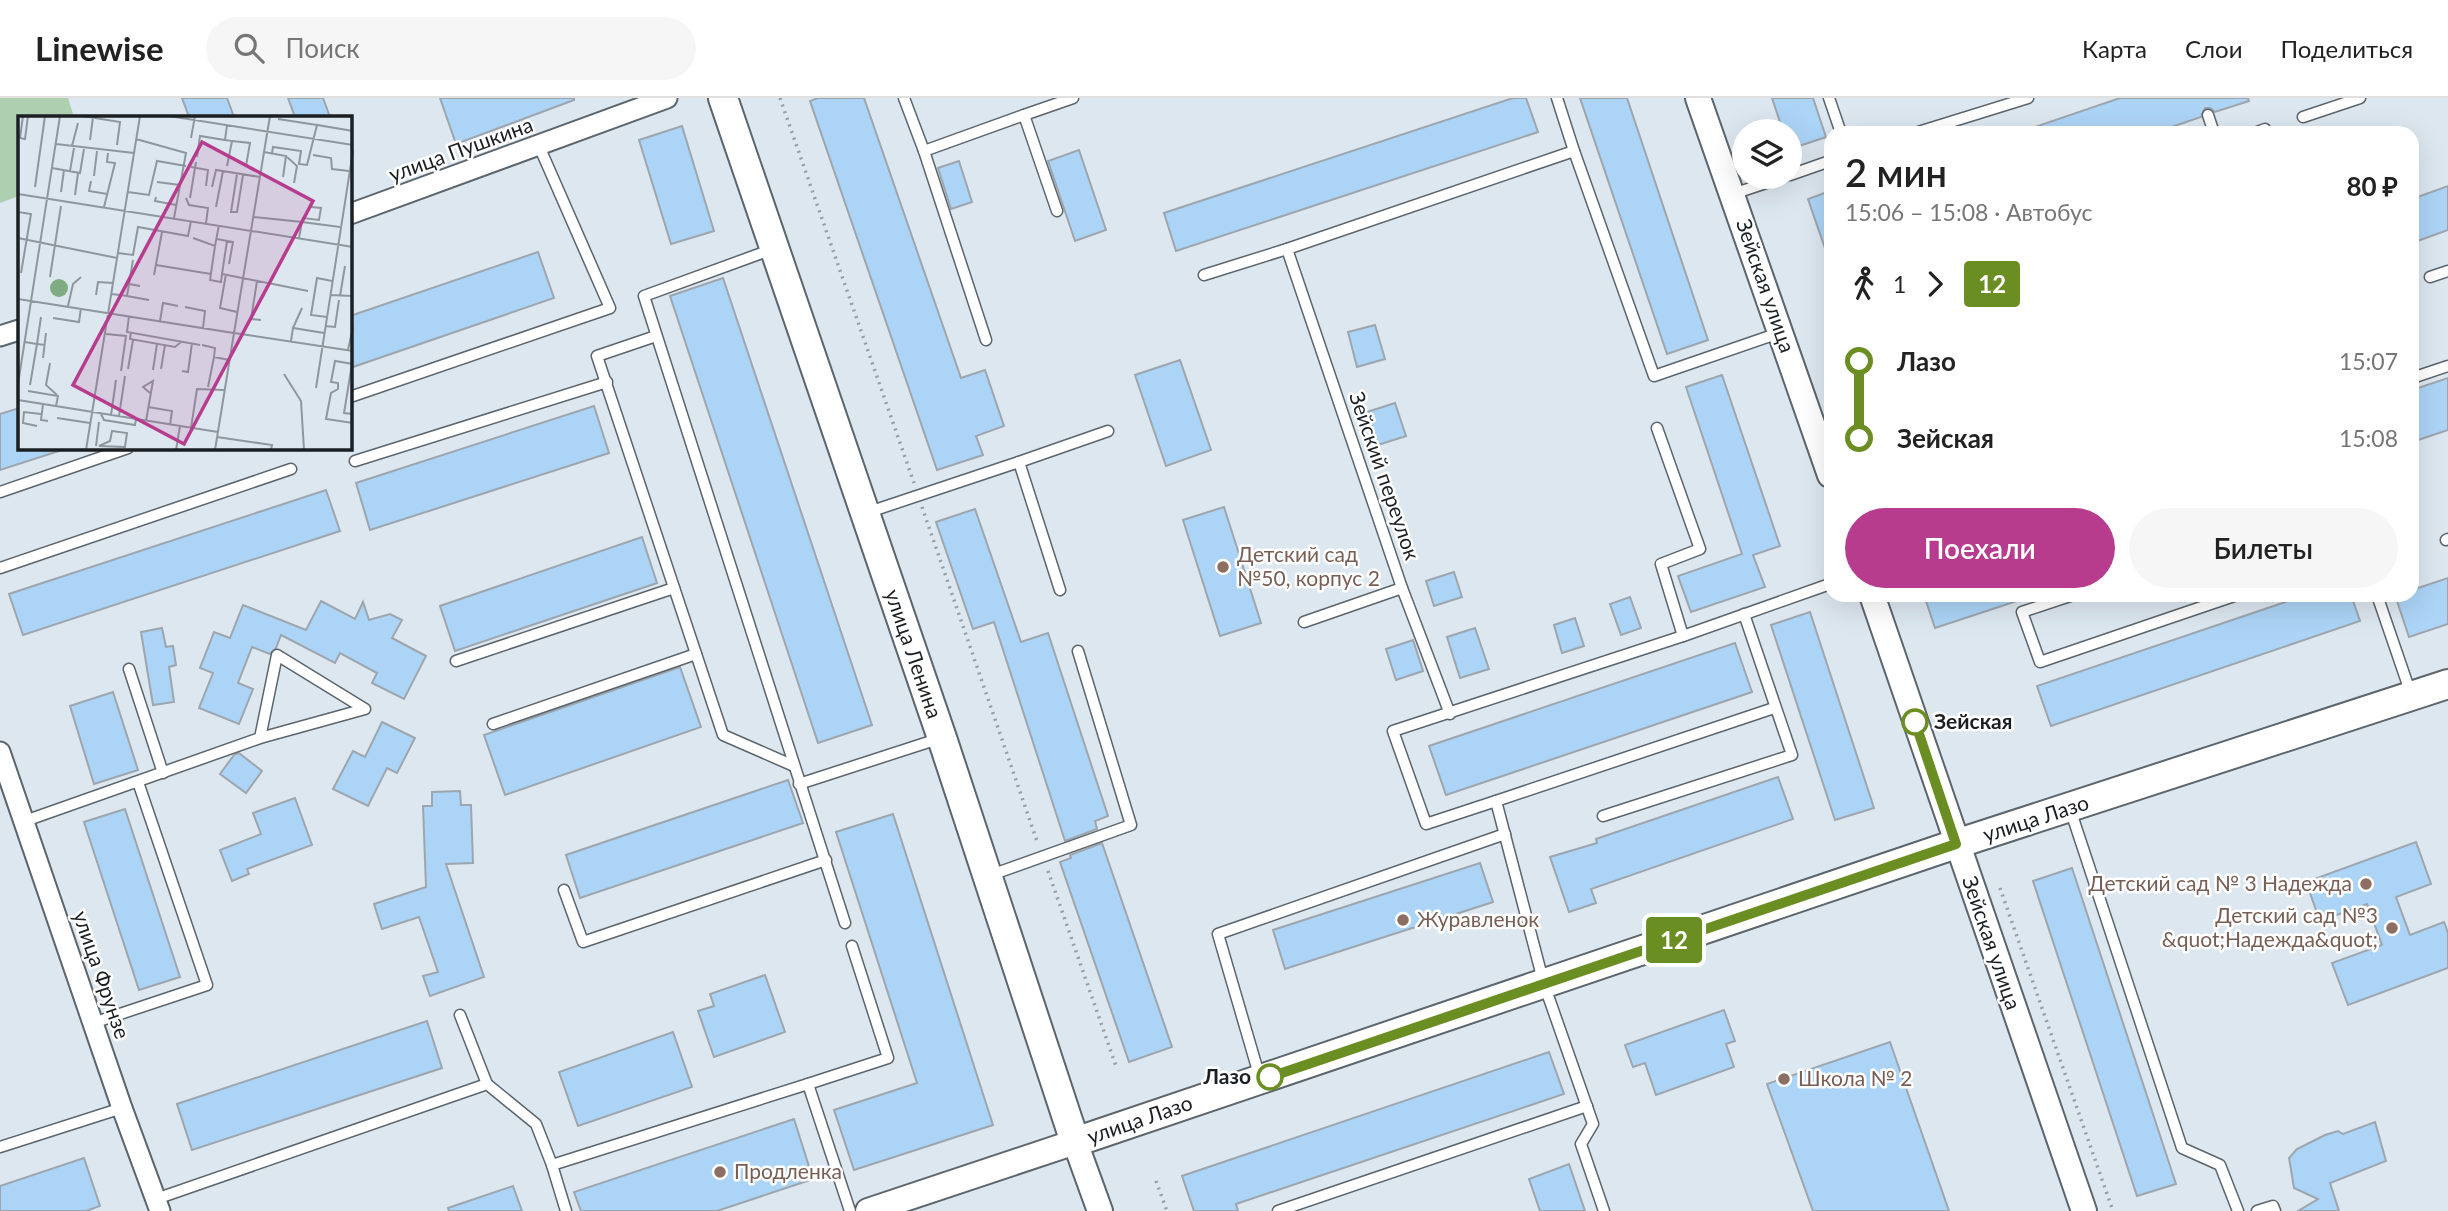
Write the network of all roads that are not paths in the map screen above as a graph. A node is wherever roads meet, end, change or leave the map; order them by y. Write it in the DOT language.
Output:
graph roads {
  1 [pos="667,98"];
  2 [pos="723,98"];
  3 [pos="905,98"];
  4 [pos="1073,98"];
  5 [pos="1557,98"];
  6 [pos="1698,98"];
  7 [pos="1829,98"];
  8 [pos="2028,98"];
  9 [pos="2360,98"];
  10 [pos="2014,100"];
  11 [pos="2208,114"];
  12 [pos="1024,115"];
  13 [pos="2304,117"];
  14 [pos="1839,126"];
  15 [pos="1936,126"];
  16 [pos="2212,126"];
  17 [pos="539,146"];
  18 [pos="924,151"];
  19 [pos="1574,151"];
  20 [pos="1824,163"];
  21 [pos="1802,171"];
  22 [pos="1749,189"];
  23 [pos="1732,195"];
  24 [pos="1057,211"];
  25 [pos="352,213"];
  26 [pos="774,249"];
  27 [pos="1287,249"];
  28 [pos="2448,271"];
  29 [pos="1204,275"];
  30 [pos="2430,277"];
  31 [pos="18,330"];
  32 [pos="1781,333"];
  33 [pos="0,336"];
  34 [pos="656,336"];
  35 [pos="986,340"];
  36 [pos="2448,366"];
  37 [pos="2419,376"];
  38 [pos="607,382"];
  39 [pos="352,396"];
  40 [pos="1657,428"];
  41 [pos="1108,431"];
  42 [pos="122,450"];
  43 [pos="1824,452"];
  44 [pos="355,461"];
  45 [pos="1019,462"];
  46 [pos="292,468"];
  47 [pos="0,492"];
  48 [pos="865,514"];
  49 [pos="0,568"];
  50 [pos="1824,586"];
  51 [pos="674,588"];
  52 [pos="1402,588"];
  53 [pos="1060,590"];
  54 [pos="1874,602"];
  55 [pos="2052,602"];
  56 [pos="2217,602"];
  57 [pos="2379,602"];
  58 [pos="1744,614"];
  59 [pos="1304,622"];
  60 [pos="1683,636"];
  61 [pos="1078,651"];
  62 [pos="696,654"];
  63 [pos="456,662"];
  64 [pos="129,669"];
  65 [pos="2448,684"];
  66 [pos="2412,696"];
  67 [pos="1774,708"];
  68 [pos="1450,714"];
  69 [pos="494,724"];
  70 [pos="260,738"];
  71 [pos="942,738"];
  72 [pos="0,752"];
  73 [pos="794,766"];
  74 [pos="163,773"];
  75 [pos="138,782"];
  76 [pos="800,784"];
  77 [pos="1496,800"];
  78 [pos="2070,808"];
  79 [pos="1603,816"];
  80 [pos="25,821"];
  81 [pos="1505,834"];
  82 [pos="1956,844"];
  83 [pos="826,860"];
  84 [pos="988,877"];
  85 [pos="564,890"];
  86 [pos="845,923"];
  87 [pos="852,946"];
  88 [pos="1544,984"];
  89 [pos="460,1015"];
  90 [pos="93,1023"];
  91 [pos="1261,1080"];
  92 [pos="487,1084"];
  93 [pos="808,1084"];
  94 [pos="1587,1106"];
  95 [pos="122,1108"];
  96 [pos="1075,1142"];
  97 [pos="0,1147"];
  98 [pos="552,1165"];
  99 [pos="158,1205"];
  100 [pos="566,1211"];
  101 [pos="850,1211"];
  102 [pos="868,1211"];
  103 [pos="1100,1211"];
  104 [pos="1278,1211"];
  105 [pos="1604,1211"];
  106 [pos="2084,1211"];
  107 [pos="2238,1211"];
  108 [pos="2257,1211"];
  109 [pos="2275,1211"];
  1 -- 17 [label="street, улица Пушкина"];
  2 -- 26 [label="main road, улица Ленина"];
  3 -- 18 [label="lane"];
  4 -- 12 [label="lane"];
  5 -- 19 [label="lane"];
  6 -- 23 [label="street, Зейская улица"];
  7 -- 14 [label="lane"];
  8 -- 10 [label="lane"];
  9 -- 13 [label="lane"];
  10 -- 15 [label="lane"];
  11 -- 16 [label="lane"];
  12 -- 18 [label="lane"];
  12 -- 24 [label="lane"];
  17 -- 25 [label="street, улица Пушкина"];
  17 -- 39 [label="lane"];
  18 -- 35 [label="lane"];
  19 -- 27 [label="lane"];
  19 -- 32 [label="lane"];
  20 -- 21 [label="lane"];
  22 -- 23 [label="lane"];
  23 -- 32 [label="street, Зейская улица"];
  26 -- 34 [label="lane"];
  26 -- 48 [label="main road, улица Ленина"];
  27 -- 29 [label="lane"];
  27 -- 52 [label="lane, Зейский переулок"];
  28 -- 30 [label="lane"];
  31 -- 33 [label="street"];
  32 -- 43 [label="street, Зейская улица"];
  34 -- 38 [label="lane"];
  34 -- 73 [label="lane"];
  36 -- 37 [label="lane"];
  38 -- 44 [label="lane"];
  38 -- 51 [label="lane"];
  40 -- 60 [label="lane"];
  41 -- 45 [label="lane"];
  42 -- 47 [label="lane"];
  45 -- 48 [label="lane"];
  45 -- 53 [label="lane"];
  46 -- 49 [label="lane"];
  48 -- 71 [label="main road, улица Ленина"];
  50 -- 58 [label="lane"];
  51 -- 62 [label="lane"];
  51 -- 63 [label="lane"];
  52 -- 59 [label="lane"];
  52 -- 68 [label="lane, Зейский переулок"];
  54 -- 82 [label="street, Зейская улица"];
  55 -- 56 [label="lane"];
  57 -- 66 [label="lane"];
  58 -- 60 [label="lane"];
  58 -- 67 [label="lane"];
  60 -- 68 [label="lane"];
  61 -- 84 [label="lane"];
  62 -- 69 [label="lane"];
  62 -- 73 [label="lane"];
  64 -- 74 [label="lane"];
  65 -- 66 [label="main road, улица Лазо"];
  66 -- 78 [label="main road, улица Лазо"];
  67 -- 77 [label="lane"];
  67 -- 79 [label="lane"];
  68 -- 77 [label="lane"];
  70 -- 70 [label="lane"];
  70 -- 74 [label="lane"];
  71 -- 76 [label="lane"];
  71 -- 84 [label="main road, улица Ленина"];
  72 -- 80 [label="street, улица Фрунзе"];
  73 -- 76 [label="lane"];
  74 -- 75 [label="lane"];
  75 -- 80 [label="lane"];
  75 -- 90 [label="lane"];
  76 -- 83 [label="lane"];
  77 -- 81 [label="lane"];
  78 -- 82 [label="main road, улица Лазо"];
  78 -- 107 [label="lane"];
  80 -- 90 [label="street, улица Фрунзе"];
  81 -- 88 [label="lane"];
  81 -- 91 [label="lane"];
  82 -- 88 [label="main road, улица Лазо"];
  82 -- 106 [label="street, Зейская улица"];
  83 -- 85 [label="lane"];
  83 -- 86 [label="lane"];
  84 -- 96 [label="main road, улица Ленина"];
  87 -- 93 [label="lane"];
  88 -- 91 [label="main road, улица Лазо"];
  88 -- 94 [label="lane"];
  89 -- 92 [label="lane"];
  90 -- 95 [label="street, улица Фрунзе"];
  91 -- 96 [label="main road, улица Лазо"];
  92 -- 98 [label="lane"];
  92 -- 99 [label="lane"];
  93 -- 98 [label="lane"];
  93 -- 101 [label="lane"];
  94 -- 104 [label="lane"];
  94 -- 105 [label="lane"];
  95 -- 97 [label="lane"];
  95 -- 99 [label="street, улица Фрунзе"];
  96 -- 102 [label="street, улица Лазо"];
  96 -- 103 [label="street, улица Ленина"];
  98 -- 100 [label="lane"];
  108 -- 109 [label="lane"];
}
